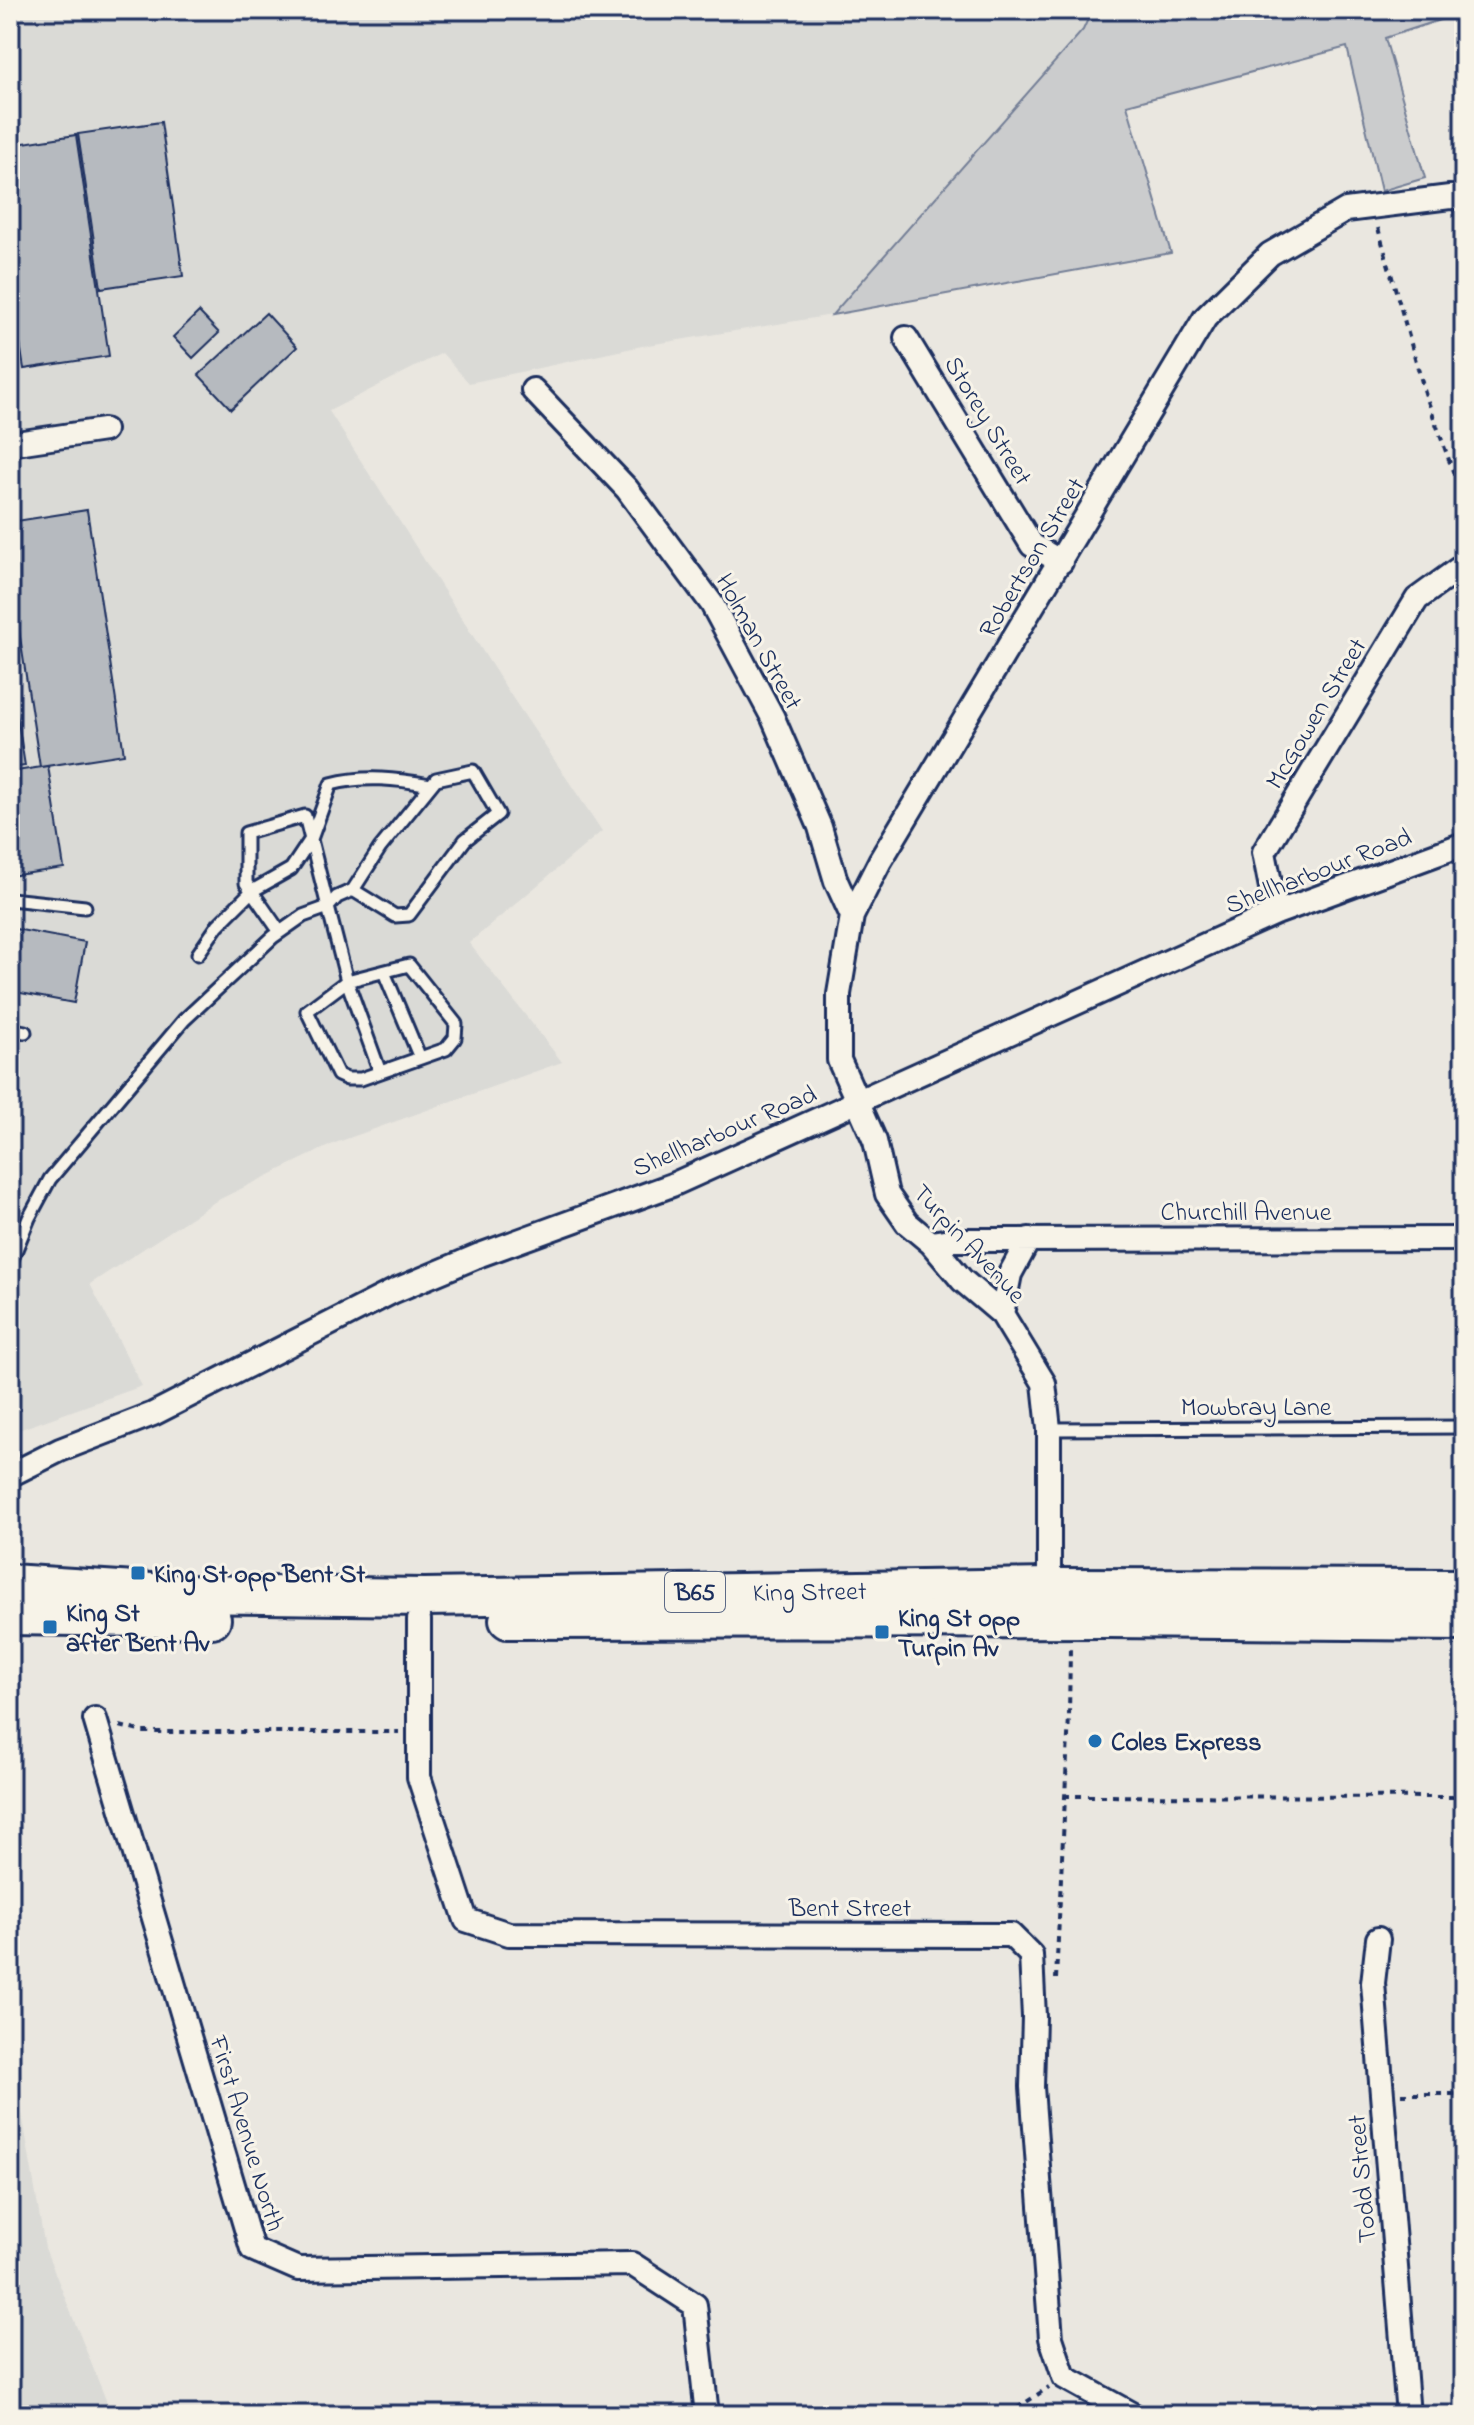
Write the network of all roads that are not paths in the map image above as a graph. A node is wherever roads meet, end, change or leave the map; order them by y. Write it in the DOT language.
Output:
graph roads {
  1 [pos="1464,198"];
  2 [pos="906,338"];
  3 [pos="533,390"];
  4 [pos="104,430"];
  5 [pos="10,444"];
  6 [pos="1061,562"];
  7 [pos="1464,565"];
  8 [pos="431,785"];
  9 [pos="311,839"];
  10 [pos="1464,844"];
  11 [pos="353,890"];
  12 [pos="252,891"];
  13 [pos="10,899"];
  14 [pos="85,907"];
  15 [pos="328,907"];
  16 [pos="1276,913"];
  17 [pos="852,916"];
  18 [pos="280,932"];
  19 [pos="198,954"];
  20 [pos="384,972"];
  21 [pos="347,981"];
  22 [pos="10,1029"];
  23 [pos="25,1032"];
  24 [pos="420,1058"];
  25 [pos="380,1072"];
  26 [pos="857,1103"];
  27 [pos="1029,1239"];
  28 [pos="1464,1239"];
  29 [pos="931,1243"];
  30 [pos="10,1264"];
  31 [pos="1002,1314"];
  32 [pos="1464,1427"];
  33 [pos="1049,1429"];
  34 [pos="10,1448"];
  35 [pos="13,1474"];
  36 [pos="10,1583"];
  37 [pos="1049,1587"];
  38 [pos="1464,1588"];
  39 [pos="10,1616"];
  40 [pos="1110,1619"];
  41 [pos="419,1620"];
  42 [pos="1464,1622"];
  43 [pos="95,1719"];
  44 [pos="1378,1939"];
  45 [pos="707,2415"];
  46 [pos="1133,2415"];
  47 [pos="1408,2415"];
  1 -- 6 [label="street, Robertson Street"];
  2 -- 6 [label="street, Storey Street"];
  3 -- 17 [label="street, Holman Street"];
  4 -- 5 [label="street"];
  6 -- 17 [label="street, Robertson Street"];
  7 -- 16 [label="street, McGowen Street"];
  8 -- 9 [label="lane"];
  8 -- 11 [label="lane"];
  8 -- 11 [label="lane"];
  9 -- 12 [label="lane"];
  9 -- 12 [label="lane"];
  9 -- 15 [label="lane"];
  10 -- 16 [label="street, Shellharbour Road"];
  11 -- 15 [label="lane"];
  12 -- 18 [label="lane"];
  12 -- 19 [label="lane"];
  13 -- 14 [label="lane"];
  15 -- 18 [label="lane"];
  15 -- 21 [label="lane"];
  16 -- 26 [label="street, Shellharbour Road"];
  17 -- 26 [label="street, Robertson Street"];
  18 -- 30 [label="lane"];
  20 -- 21 [label="lane"];
  20 -- 24 [label="lane"];
  20 -- 24 [label="lane"];
  21 -- 25 [label="lane"];
  21 -- 25 [label="lane"];
  22 -- 23 [label="lane"];
  24 -- 25 [label="lane"];
  26 -- 29 [label="street, Turpin Avenue"];
  26 -- 35 [label="street, Shellharbour Road"];
  27 -- 28 [label="street, Churchill Avenue"];
  27 -- 29 [label="street, Churchill Avenue"];
  27 -- 31 [label="street"];
  29 -- 31 [label="street, Turpin Avenue"];
  31 -- 33 [label="street, Turpin Avenue"];
  32 -- 33 [label="lane, Mowbray Lane"];
  33 -- 37 [label="street, Turpin Avenue"];
  34 -- 35 [label="lane"];
  36 -- 37 [label="main road, King Street / B65"];
  37 -- 38 [label="main road, King Street / B65"];
  37 -- 40 [label="street"];
  39 -- 41 [label="main road, King Street / B65"];
  40 -- 41 [label="main road, King Street / B65"];
  40 -- 42 [label="main road, King Street / B65"];
  41 -- 46 [label="street, Bent Street"];
  43 -- 45 [label="street, First Avenue North"];
  44 -- 47 [label="street, Todd Street"];
}
